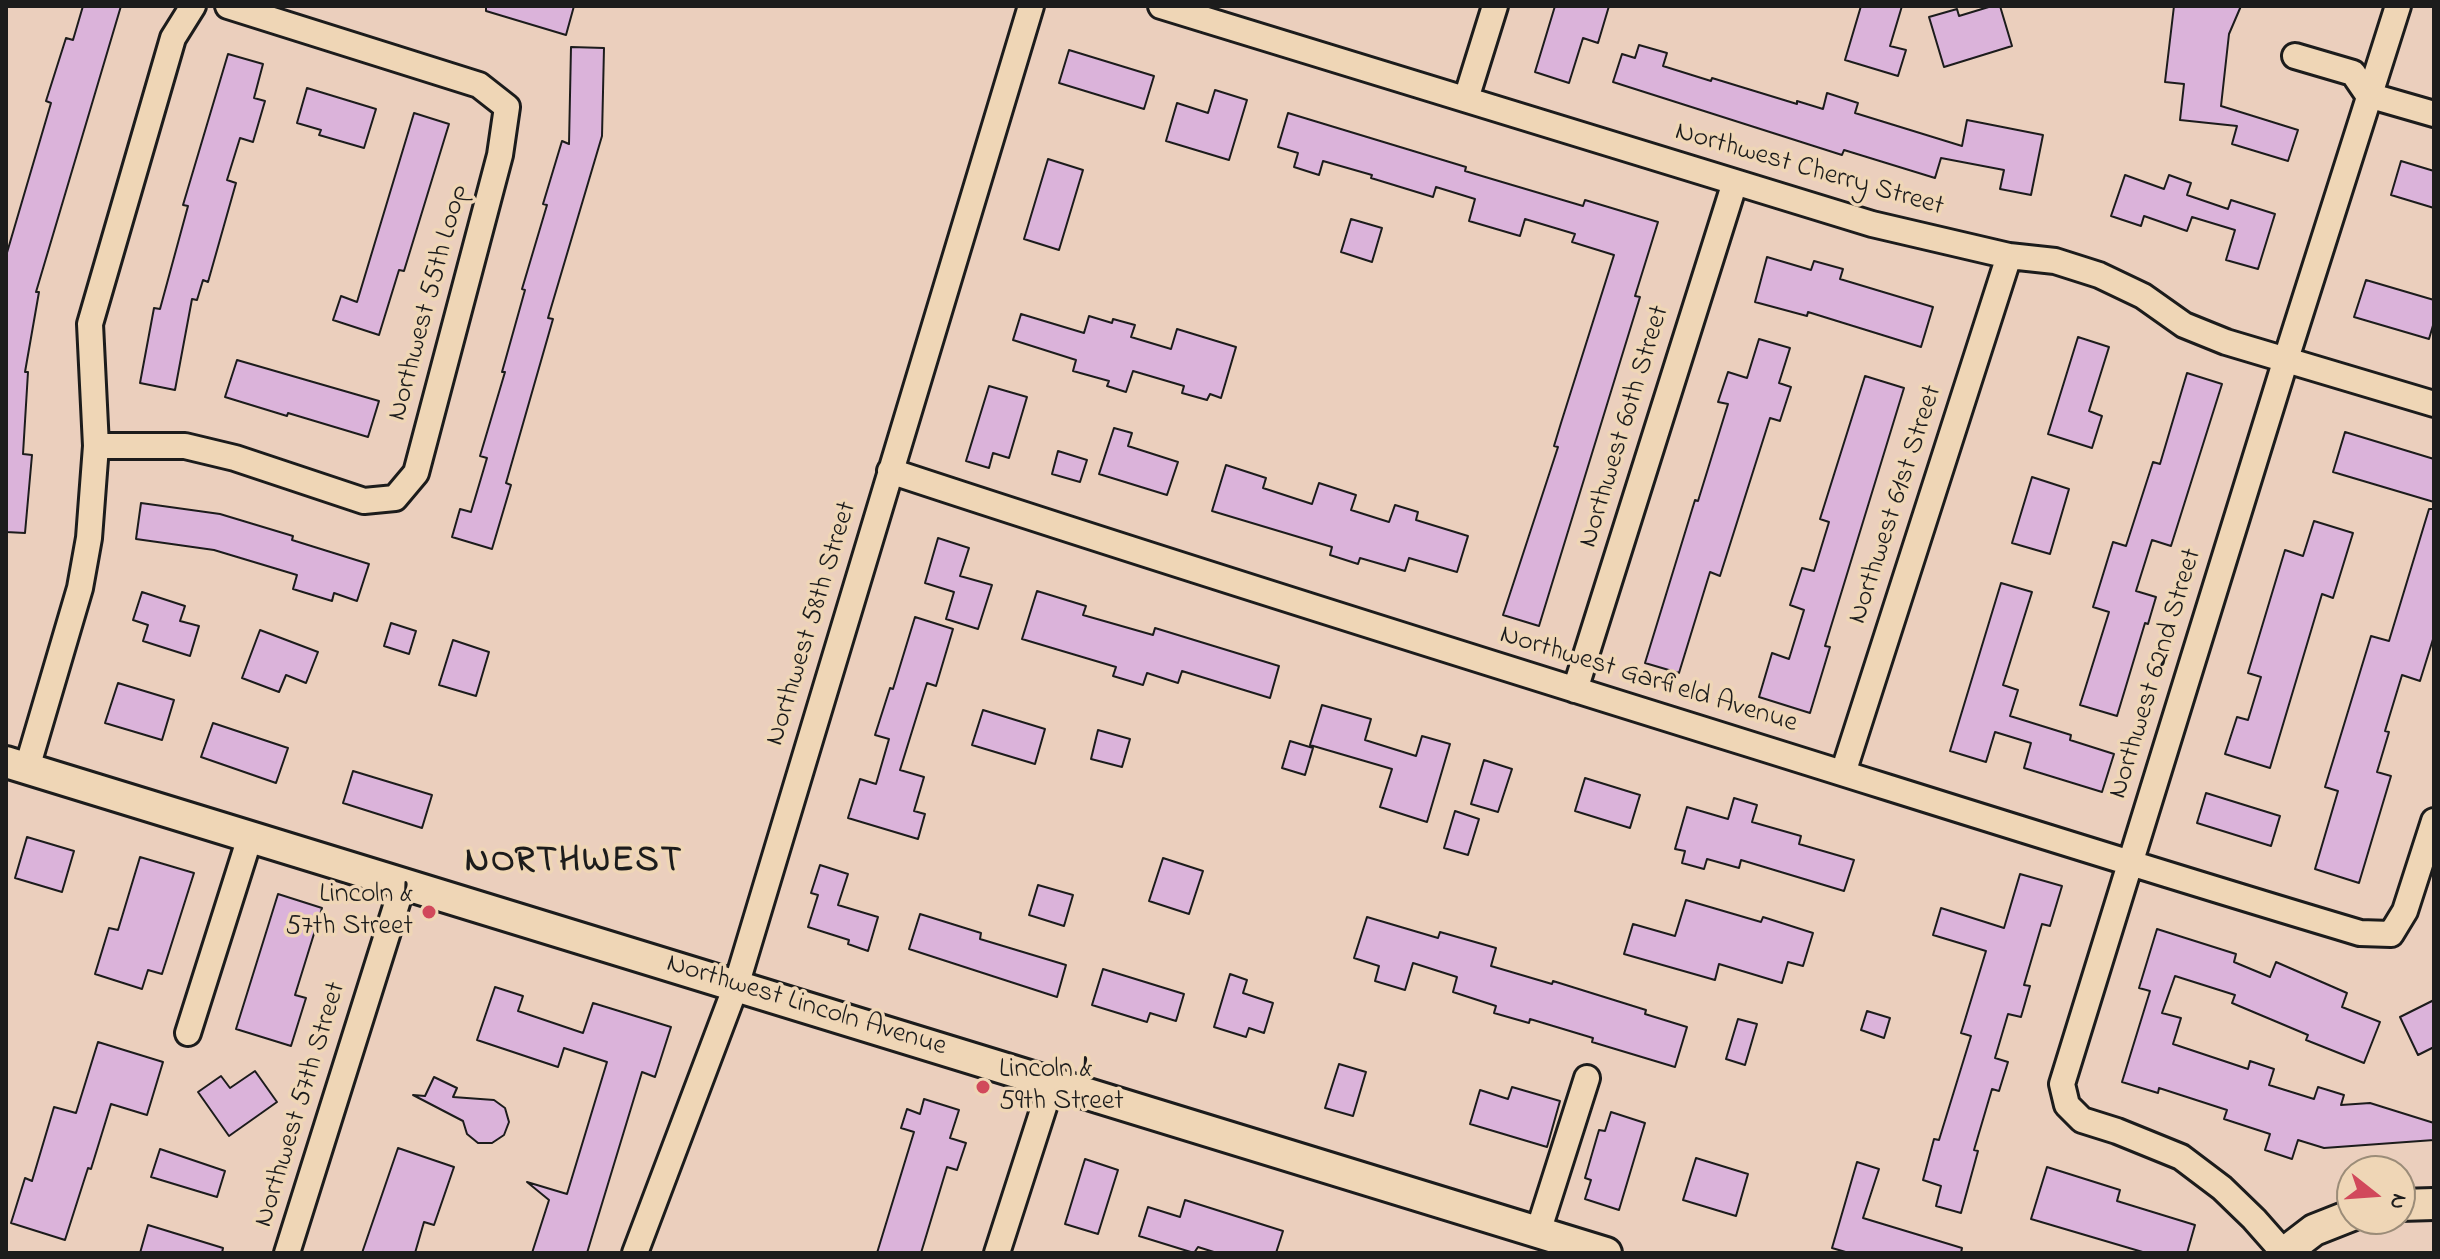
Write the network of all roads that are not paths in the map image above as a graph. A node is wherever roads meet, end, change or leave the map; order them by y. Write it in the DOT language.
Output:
graph roads {
  1 [pos="193,6"];
  2 [pos="228,6"];
  3 [pos="1031,6"];
  4 [pos="1161,6"];
  5 [pos="1495,6"];
  6 [pos="2398,6"];
  7 [pos="2295,56"];
  8 [pos="2368,95"];
  9 [pos="1466,99"];
  10 [pos="2434,114"];
  11 [pos="1735,182"];
  12 [pos="2009,256"];
  13 [pos="2286,359"];
  14 [pos="2434,404"];
  15 [pos="96,446"];
  16 [pos="890,471"];
  17 [pos="1575,690"];
  18 [pos="17,765"];
  19 [pos="1843,773"];
  20 [pos="2434,821"];
  21 [pos="250,837"];
  22 [pos="2129,864"];
  23 [pos="403,884"];
  24 [pos="736,986"];
  25 [pos="188,1033"];
  26 [pos="1587,1078"];
  27 [pos="1052,1082"];
  28 [pos="2336,1221"];
  29 [pos="1538,1232"];
  30 [pos="287,1253"];
  31 [pos="635,1253"];
  32 [pos="997,1253"];
  33 [pos="1606,1253"];
  34 [pos="2284,1253"];
  1 -- 15 [label="street"];
  2 -- 15 [label="street, Northwest 55th Loop"];
  3 -- 16 [label="street, Northwest 58th Street"];
  4 -- 9 [label="street, Northwest Cherry Street"];
  5 -- 9 [label="street"];
  6 -- 8 [label="street, Northwest 62nd Street"];
  7 -- 8 [label="street"];
  8 -- 10 [label="street"];
  8 -- 13 [label="street, Northwest 62nd Street"];
  9 -- 11 [label="street, Northwest Cherry Street"];
  11 -- 12 [label="street, Northwest Cherry Street"];
  11 -- 17 [label="street, Northwest 60th Street"];
  12 -- 13 [label="street, Northwest Cherry Street"];
  12 -- 19 [label="street, Northwest 61st Street"];
  13 -- 14 [label="street, Northwest Cherry Street"];
  13 -- 22 [label="street, Northwest 62nd Street"];
  15 -- 18 [label="street"];
  16 -- 17 [label="street, Northwest Garfield Avenue"];
  16 -- 24 [label="street, Northwest 58th Street"];
  17 -- 19 [label="street, Northwest Garfield Avenue"];
  18 -- 21 [label="street, Northwest Lincoln Avenue"];
  19 -- 22 [label="street, Northwest Garfield Avenue"];
  20 -- 22 [label="street, Northwest Garfield Avenue"];
  21 -- 23 [label="street, Northwest Lincoln Avenue"];
  21 -- 25 [label="street"];
  22 -- 34 [label="street, Northwest 62nd Street"];
  23 -- 24 [label="street, Northwest Lincoln Avenue"];
  23 -- 30 [label="street, Northwest 57th Street"];
  24 -- 27 [label="street, Northwest Lincoln Avenue"];
  24 -- 31 [label="street, Northwest 58th Street"];
  26 -- 29 [label="street"];
  27 -- 29 [label="street, Northwest Lincoln Avenue"];
  27 -- 32 [label="street"];
  28 -- 34 [label="street"];
  29 -- 33 [label="street, Northwest Lincoln Avenue"];
}
